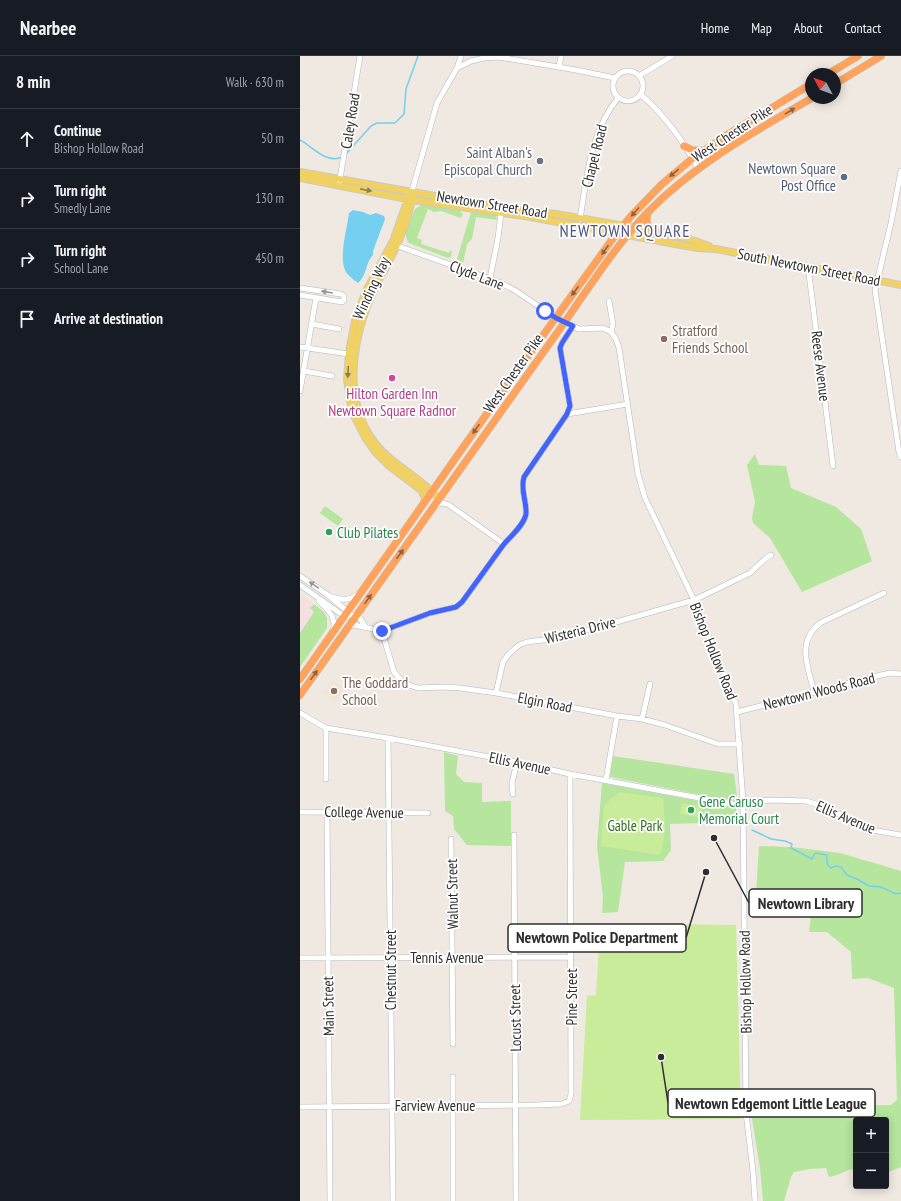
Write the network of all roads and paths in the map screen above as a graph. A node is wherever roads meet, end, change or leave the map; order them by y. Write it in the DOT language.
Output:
graph roads {
  1 [pos="360,56"];
  2 [pos="461,56"];
  3 [pos="561,56"];
  4 [pos="672,56"];
  5 [pos="858,56"];
  6 [pos="881,56"];
  7 [pos="559,67"];
  8 [pos="458,68"];
  9 [pos="838,68"];
  10 [pos="639,76"];
  11 [pos="615,78"];
  12 [pos="841,80"];
  13 [pos="805,88"];
  14 [pos="640,94"];
  15 [pos="618,98"];
  16 [pos="805,102"];
  17 [pos="684,146"];
  18 [pos="702,151"];
  19 [pos="693,158"];
  20 [pos="698,169"];
  21 [pos="901,171"];
  22 [pos="300,172"];
  23 [pos="300,178"];
  24 [pos="340,183"];
  25 [pos="412,191"];
  26 [pos="410,199"];
  27 [pos="648,212"];
  28 [pos="501,213"];
  29 [pos="580,218"];
  30 [pos="623,226"];
  31 [pos="633,228"];
  32 [pos="656,232"];
  33 [pos="617,233"];
  34 [pos="627,235"];
  35 [pos="394,245"];
  36 [pos="716,249"];
  37 [pos="808,266"];
  38 [pos="490,278"];
  39 [pos="878,280"];
  40 [pos="901,285"];
  41 [pos="300,288"];
  42 [pos="300,295"];
  43 [pos="316,298"];
  44 [pos="609,302"];
  45 [pos="556,318"];
  46 [pos="564,323"];
  47 [pos="312,324"];
  48 [pos="573,326"];
  49 [pos="339,329"];
  50 [pos="611,332"];
  51 [pos="300,347"];
  52 [pos="308,348"];
  53 [pos="349,354"];
  54 [pos="304,371"];
  55 [pos="332,376"];
  56 [pos="300,391"];
  57 [pos="628,404"];
  58 [pos="567,414"];
  59 [pos="901,457"];
  60 [pos="833,466"];
  61 [pos="432,491"];
  62 [pos="445,491"];
  63 [pos="437,502"];
  64 [pos="424,503"];
  65 [pos="449,505"];
  66 [pos="504,544"];
  67 [pos="771,555"];
  68 [pos="300,576"];
  69 [pos="300,585"];
  70 [pos="364,588"];
  71 [pos="306,590"];
  72 [pos="884,593"];
  73 [pos="328,595"];
  74 [pos="694,600"];
  75 [pos="346,614"];
  76 [pos="357,615"];
  77 [pos="365,626"];
  78 [pos="348,628"];
  79 [pos="382,631"];
  80 [pos="331,635"];
  81 [pos="901,674"];
  82 [pos="300,680"];
  83 [pos="650,684"];
  84 [pos="814,692"];
  85 [pos="496,693"];
  86 [pos="300,695"];
  87 [pos="737,712"];
  88 [pos="300,713"];
  89 [pos="617,716"];
  90 [pos="642,719"];
  91 [pos="326,728"];
  92 [pos="388,738"];
  93 [pos="740,744"];
  94 [pos="517,762"];
  95 [pos="570,774"];
  96 [pos="326,779"];
  97 [pos="606,780"];
  98 [pos="513,794"];
  99 [pos="743,804"];
  100 [pos="300,812"];
  101 [pos="327,812"];
  102 [pos="388,812"];
  103 [pos="428,812"];
  104 [pos="514,835"];
  105 [pos="901,835"];
  106 [pos="451,840"];
  107 [pos="391,957"];
  108 [pos="514,957"];
  109 [pos="570,957"];
  110 [pos="300,958"];
  111 [pos="328,958"];
  112 [pos="453,958"];
  113 [pos="453,1044"];
  114 [pos="453,1077"];
  115 [pos="569,1101"];
  116 [pos="516,1104"];
  117 [pos="391,1105"];
  118 [pos="329,1106"];
  119 [pos="453,1106"];
  120 [pos="300,1107"];
  121 [pos="330,1201"];
  122 [pos="393,1201"];
  123 [pos="453,1201"];
  124 [pos="516,1201"];
  125 [pos="755,1201"];
  1 -- 24 [label="street, Caley Road"];
  2 -- 8 [label="street, Winding Way"];
  3 -- 7 [label="street"];
  4 -- 10 [label="street"];
  5 -- 9 [label="highway"];
  6 -- 12 [label="highway"];
  7 -- 8 [label="street"];
  7 -- 11 [label="street"];
  8 -- 25 [label="street, Winding Way"];
  10 -- 11 [label="street"];
  10 -- 14 [label="street"];
  11 -- 15 [label="street"];
  13 -- 18 [label="highway, West Chester Pike"];
  14 -- 15 [label="street"];
  14 -- 17 [label="street"];
  15 -- 29 [label="street, Chapel Road"];
  20 -- 16 [label="highway, West Chester Pike, one-way"];
  17 -- 18 [label="highway"];
  17 -- 19 [label="street"];
  18 -- 19 [label="highway, West Chester Pike"];
  19 -- 20 [label="street"];
  19 -- 30 [label="highway, West Chester Pike, one-way"];
  20 -- 27 [label="highway, West Chester Pike"];
  21 -- 39 [label="street"];
  22 -- 24 [label="main road, Newtown Street Road"];
  23 -- 24 [label="main road, Newtown Street Road"];
  24 -- 25 [label="main road, Newtown Street Road"];
  24 -- 26 [label="main road, Newtown Street Road, one-way"];
  25 -- 26 [label="main road, Winding Way"];
  25 -- 29 [label="main road, Newtown Street Road"];
  26 -- 28 [label="main road, Newtown Street Road"];
  26 -- 35 [label="main road, Winding Way"];
  27 -- 31 [label="highway, West Chester Pike"];
  27 -- 32 [label="highway"];
  28 -- 33 [label="main road, Newtown Street Road"];
  28 -- 38 [label="street"];
  29 -- 30 [label="main road, Newtown Street Road"];
  30 -- 31 [label="main road, Newtown Street Road"];
  30 -- 33 [label="highway, West Chester Pike"];
  31 -- 32 [label="main road, Newtown Street Road"];
  31 -- 34 [label="highway, West Chester Pike"];
  32 -- 36 [label="main road, Newtown Street Road"];
  33 -- 34 [label="main road, Newtown Street Road"];
  33 -- 45 [label="highway, West Chester Pike, one-way"];
  34 -- 36 [label="main road, Newtown Street Road"];
  34 -- 46 [label="highway, West Chester Pike"];
  35 -- 38 [label="street, Clyde Lane"];
  35 -- 53 [label="main road, Winding Way"];
  35 -- 61 [label="main road, Winding Way"];
  36 -- 37 [label="main road, South Newtown Street Road"];
  37 -- 39 [label="main road, South Newtown Street Road"];
  37 -- 60 [label="street, Reese Avenue"];
  38 -- 45 [label="street, Clyde Lane"];
  39 -- 40 [label="main road, South Newtown Street Road"];
  39 -- 59 [label="street"];
  43 -- 41 [label="street, one-way"];
  42 -- 43 [label="street"];
  43 -- 47 [label="street"];
  44 -- 50 [label="street, Bishop Hollow Road"];
  45 -- 46 [label="street"];
  45 -- 61 [label="highway, West Chester Pike, one-way"];
  46 -- 48 [label="street"];
  46 -- 62 [label="highway, West Chester Pike"];
  47 -- 49 [label="street"];
  47 -- 52 [label="street"];
  48 -- 50 [label="street"];
  48 -- 58 [label="street"];
  50 -- 57 [label="street, Bishop Hollow Road"];
  51 -- 52 [label="street"];
  52 -- 53 [label="street"];
  52 -- 54 [label="street"];
  53 -- 64 [label="main road, Winding Way, one-way"];
  54 -- 55 [label="street"];
  54 -- 56 [label="street"];
  57 -- 58 [label="street"];
  57 -- 74 [label="street, Bishop Hollow Road"];
  58 -- 66 [label="street"];
  61 -- 63 [label="main road, Winding Way"];
  61 -- 64 [label="highway, West Chester Pike"];
  62 -- 63 [label="highway, West Chester Pike"];
  62 -- 65 [label="street"];
  63 -- 65 [label="street"];
  76 -- 63 [label="highway, West Chester Pike, one-way"];
  64 -- 70 [label="highway, West Chester Pike"];
  65 -- 66 [label="street"];
  66 -- 79 [label="street"];
  67 -- 74 [label="street, Wisteria Drive"];
  73 -- 68 [label="street, one-way"];
  69 -- 71 [label="street"];
  70 -- 73 [label="street"];
  70 -- 75 [label="highway, West Chester Pike"];
  71 -- 75 [label="street"];
  71 -- 80 [label="street"];
  72 -- 84 [label="street"];
  73 -- 75 [label="street"];
  74 -- 85 [label="street, Wisteria Drive"];
  74 -- 87 [label="street, Bishop Hollow Road"];
  75 -- 76 [label="street"];
  75 -- 80 [label="highway, West Chester Pike"];
  76 -- 77 [label="street"];
  76 -- 78 [label="highway, West Chester Pike"];
  77 -- 78 [label="street"];
  77 -- 79 [label="street"];
  86 -- 78 [label="highway, West Chester Pike, one-way"];
  79 -- 85 [label="street, Elgin Road"];
  80 -- 82 [label="highway, West Chester Pike"];
  81 -- 84 [label="street, Newtown Woods Road"];
  83 -- 90 [label="street"];
  84 -- 87 [label="street, Newtown Woods Road"];
  85 -- 89 [label="street, Elgin Road"];
  87 -- 93 [label="street, Bishop Hollow Road"];
  88 -- 91 [label="street, Ellis Avenue"];
  89 -- 90 [label="street, Elgin Road"];
  89 -- 97 [label="street"];
  90 -- 93 [label="street, Elgin Road"];
  91 -- 92 [label="street, Ellis Avenue"];
  91 -- 96 [label="street"];
  92 -- 94 [label="street, Ellis Avenue"];
  92 -- 102 [label="street, Chestnut Street"];
  93 -- 99 [label="street, Bishop Hollow Road"];
  94 -- 95 [label="street, Ellis Avenue"];
  94 -- 98 [label="street"];
  95 -- 97 [label="street, Ellis Avenue"];
  95 -- 109 [label="street, Pine Street"];
  97 -- 99 [label="street, Ellis Avenue"];
  99 -- 105 [label="street, Ellis Avenue"];
  99 -- 125 [label="street, Bishop Hollow Road"];
  100 -- 101 [label="street, College Avenue"];
  101 -- 102 [label="street, College Avenue"];
  101 -- 111 [label="street, Main Street"];
  102 -- 103 [label="street, College Avenue"];
  102 -- 107 [label="street, Chestnut Street"];
  104 -- 108 [label="street, Locust Street"];
  106 -- 112 [label="street, Walnut Street"];
  107 -- 111 [label="street, Tennis Avenue"];
  107 -- 112 [label="street, Tennis Avenue"];
  107 -- 117 [label="street, Chestnut Street"];
  108 -- 109 [label="street, Tennis Avenue"];
  108 -- 112 [label="street, Tennis Avenue"];
  108 -- 116 [label="street, Locust Street"];
  109 -- 115 [label="street, Pine Street"];
  110 -- 111 [label="street, Tennis Avenue"];
  111 -- 118 [label="street, Main Street"];
  112 -- 113 [label="street, Walnut Street"];
  114 -- 119 [label="street"];
  115 -- 116 [label="street, Farview Avenue"];
  116 -- 119 [label="street, Farview Avenue"];
  116 -- 124 [label="street, Locust Street"];
  117 -- 118 [label="street, Farview Avenue"];
  117 -- 119 [label="street, Farview Avenue"];
  117 -- 122 [label="street, Chestnut Street"];
  118 -- 120 [label="street, Farview Avenue"];
  118 -- 121 [label="street, Main Street"];
  119 -- 123 [label="street"];
}
